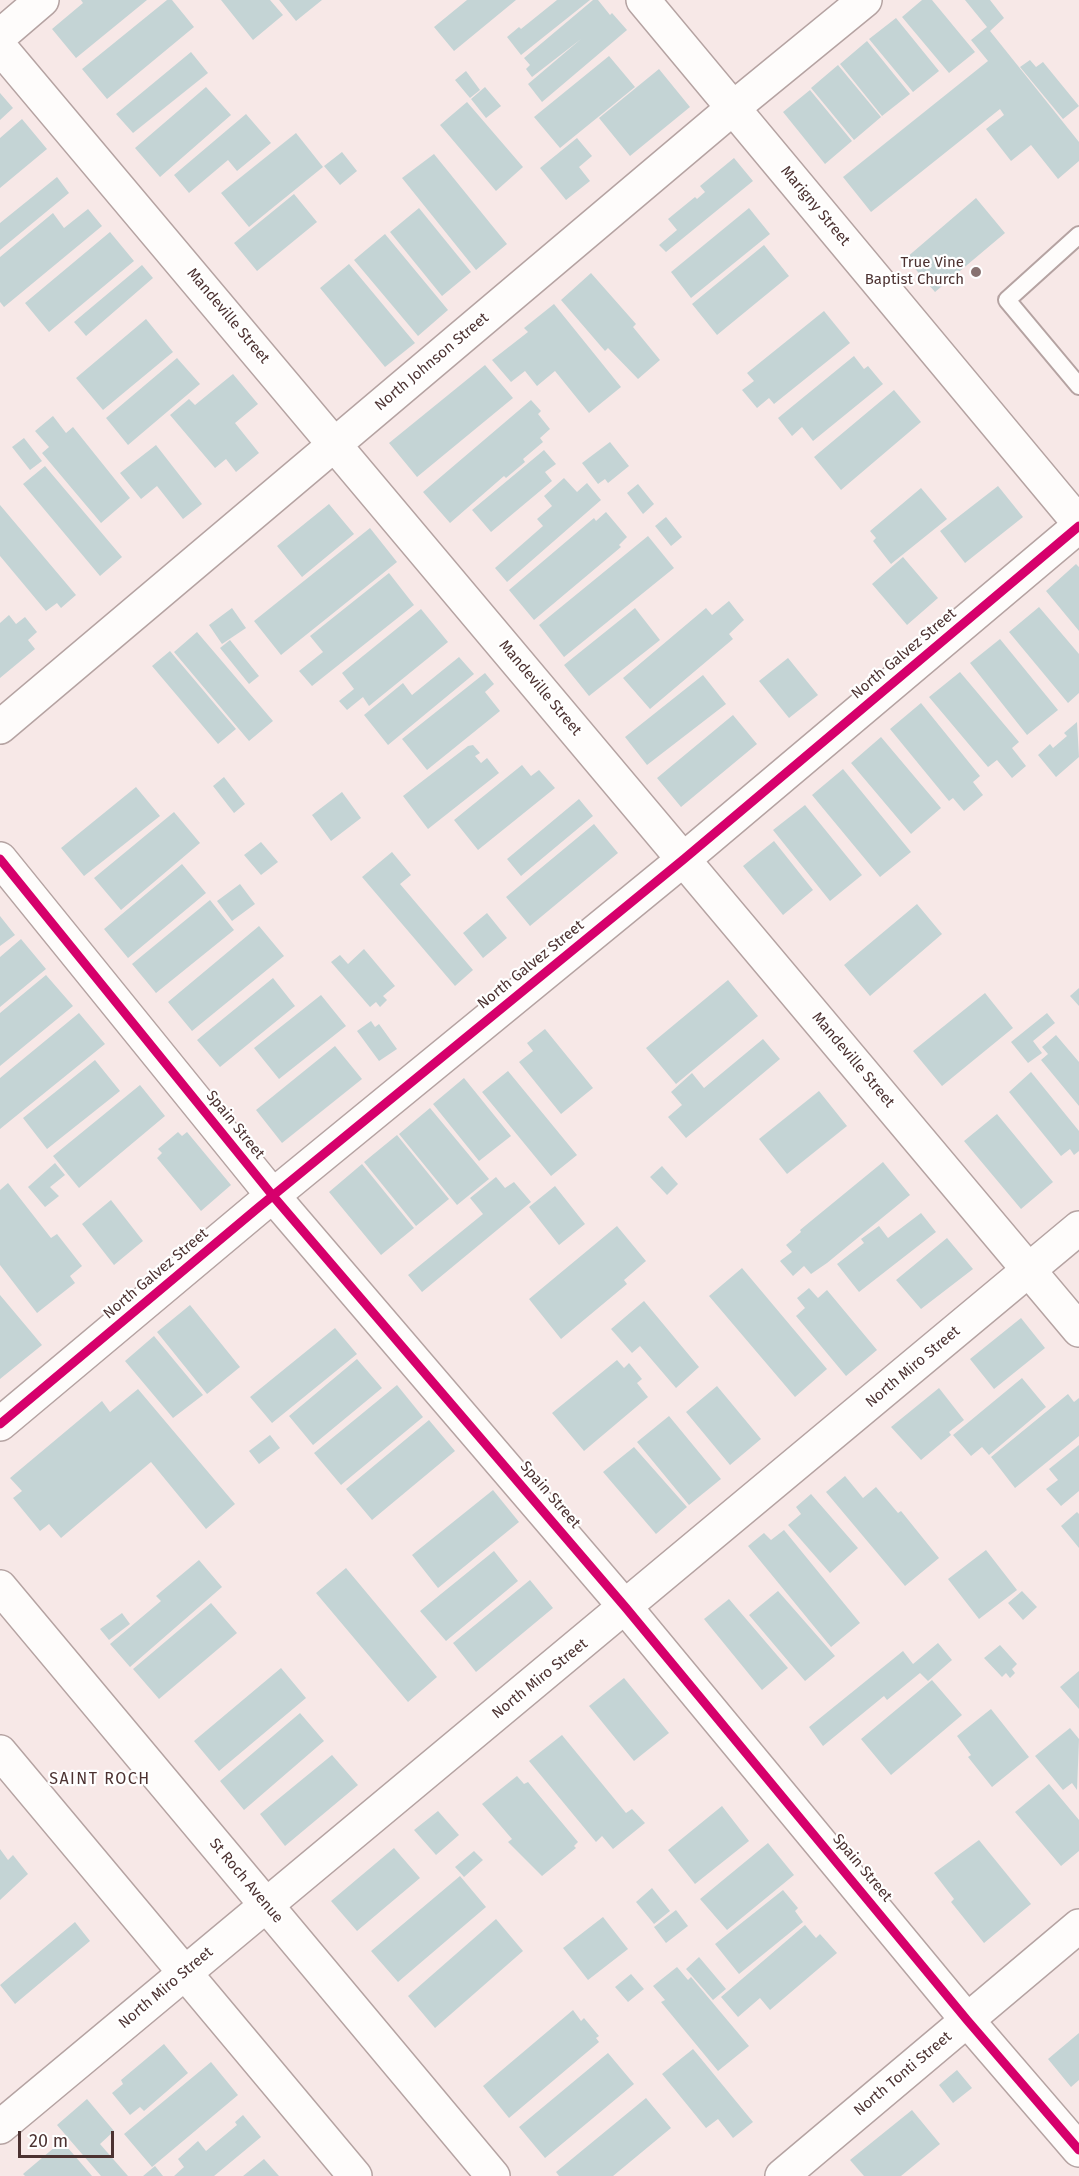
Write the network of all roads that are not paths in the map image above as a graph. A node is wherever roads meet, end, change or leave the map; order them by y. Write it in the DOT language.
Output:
graph roads {
  1 [pos="42,0"];
  2 [pos="643,0"];
  3 [pos="865,0"];
  4 [pos="0,36"];
  5 [pos="0,47"];
  6 [pos="733,108"];
  7 [pos="1079,235"];
  8 [pos="1079,386"];
  9 [pos="336,443"];
  10 [pos="1079,525"];
  11 [pos="0,727"];
  12 [pos="0,859"];
  13 [pos="684,859"];
  14 [pos="273,1196"];
  15 [pos="1079,1228"];
  16 [pos="1029,1269"];
  17 [pos="1079,1330"];
  18 [pos="0,1424"];
  19 [pos="0,1587"];
  20 [pos="626,1608"];
  21 [pos="0,1752"];
  22 [pos="266,1904"];
  23 [pos="1079,1926"];
  24 [pos="184,1972"];
  25 [pos="968,2020"];
  26 [pos="0,2127"];
  27 [pos="1079,2150"];
  28 [pos="355,2176"];
  29 [pos="493,2176"];
  30 [pos="782,2176"];
  1 -- 4 [label="street"];
  2 -- 6 [label="street, Marigny Street"];
  3 -- 6 [label="street, North Johnson Street"];
  5 -- 9 [label="street, Mandeville Street"];
  6 -- 9 [label="street, North Johnson Street"];
  6 -- 10 [label="street, Marigny Street"];
  7 -- 8 [label="lane"];
  9 -- 11 [label="street, North Johnson Street"];
  9 -- 13 [label="street, Mandeville Street"];
  10 -- 13 [label="street, North Galvez Street"];
  12 -- 14 [label="street, Spain Street"];
  13 -- 14 [label="street, North Galvez Street"];
  13 -- 16 [label="street, Mandeville Street"];
  14 -- 18 [label="street, North Galvez Street"];
  14 -- 20 [label="street, Spain Street"];
  15 -- 16 [label="street, North Miro Street"];
  16 -- 17 [label="street, Mandeville Street"];
  16 -- 20 [label="street, North Miro Street"];
  19 -- 22 [label="street, St Roch Avenue"];
  20 -- 22 [label="street, North Miro Street"];
  20 -- 25 [label="street, Spain Street"];
  21 -- 24 [label="street"];
  22 -- 24 [label="street, North Miro Street"];
  22 -- 29 [label="street, St Roch Avenue"];
  23 -- 25 [label="street, North Tonti Street"];
  24 -- 26 [label="street, North Miro Street"];
  24 -- 28 [label="street"];
  25 -- 27 [label="street, Spain Street"];
  25 -- 30 [label="street, North Tonti Street"];
}
